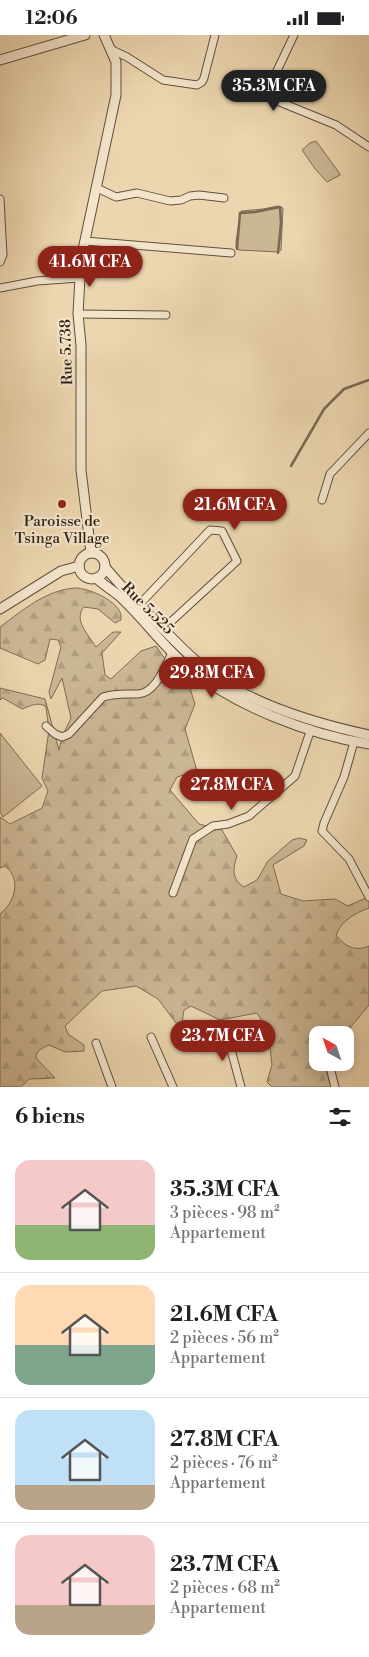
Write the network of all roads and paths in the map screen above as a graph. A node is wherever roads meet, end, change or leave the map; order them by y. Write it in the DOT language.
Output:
graph roads {
  1 [pos="84,35"];
  2 [pos="104,35"];
  3 [pos="215,35"];
  4 [pos="294,35"];
  5 [pos="64,38"];
  6 [pos="110,49"];
  7 [pos="0,60"];
  8 [pos="369,147"];
  9 [pos="97,188"];
  10 [pos="0,199"];
  11 [pos="224,199"];
  12 [pos="84,241"];
  13 [pos="231,253"];
  14 [pos="0,262"];
  15 [pos="79,278"];
  16 [pos="0,288"];
  17 [pos="78,314"];
  18 [pos="166,315"];
  19 [pos="369,433"];
  20 [pos="322,500"];
  21 [pos="91,553"];
  22 [pos="79,566"];
  23 [pos="105,567"];
  24 [pos="96,578"];
  25 [pos="139,605"];
  26 [pos="0,609"];
  27 [pos="163,629"];
  28 [pos="172,653"];
  29 [pos="46,726"];
  30 [pos="311,729"];
  31 [pos="369,735"];
  32 [pos="354,742"];
  33 [pos="369,744"];
  34 [pos="173,893"];
  35 [pos="369,897"];
  36 [pos="226,1031"];
  37 [pos="151,1037"];
  38 [pos="96,1043"];
  39 [pos="332,1071"];
  40 [pos="112,1087"];
  41 [pos="173,1087"];
  42 [pos="241,1087"];
  43 [pos="335,1087"];
  1 -- 5 [label="street"];
  2 -- 6 [label="street, Rue 5.738"];
  3 -- 6 [label="street"];
  4 -- 8 [label="street"];
  5 -- 7 [label="street"];
  6 -- 9 [label="street, Rue 5.738"];
  9 -- 11 [label="street"];
  9 -- 12 [label="street, Rue 5.738"];
  10 -- 14 [label="street"];
  12 -- 13 [label="street"];
  12 -- 15 [label="street, Rue 5.738"];
  15 -- 16 [label="street"];
  15 -- 17 [label="street, Rue 5.738"];
  17 -- 18 [label="street"];
  17 -- 21 [label="street, Rue 5.738"];
  19 -- 20 [label="street"];
  21 -- 22 [label="street"];
  21 -- 23 [label="street"];
  22 -- 24 [label="street"];
  22 -- 26 [label="street"];
  23 -- 24 [label="street"];
  23 -- 25 [label="street, Rue 5.525"];
  24 -- 28 [label="street, Rue 5.525"];
  25 -- 27 [label="street, Rue 5.525"];
  25 -- 27 [label="street"];
  27 -- 31 [label="street, Rue 5.525"];
  28 -- 29 [label="street"];
  28 -- 30 [label="street, Rue 5.525"];
  30 -- 32 [label="street, Rue 5.525"];
  30 -- 34 [label="street"];
  32 -- 33 [label="street, Rue 5.525"];
  32 -- 35 [label="street"];
  36 -- 42 [label="street"];
  37 -- 41 [label="street"];
  38 -- 40 [label="street"];
  39 -- 43 [label="street"];
}
